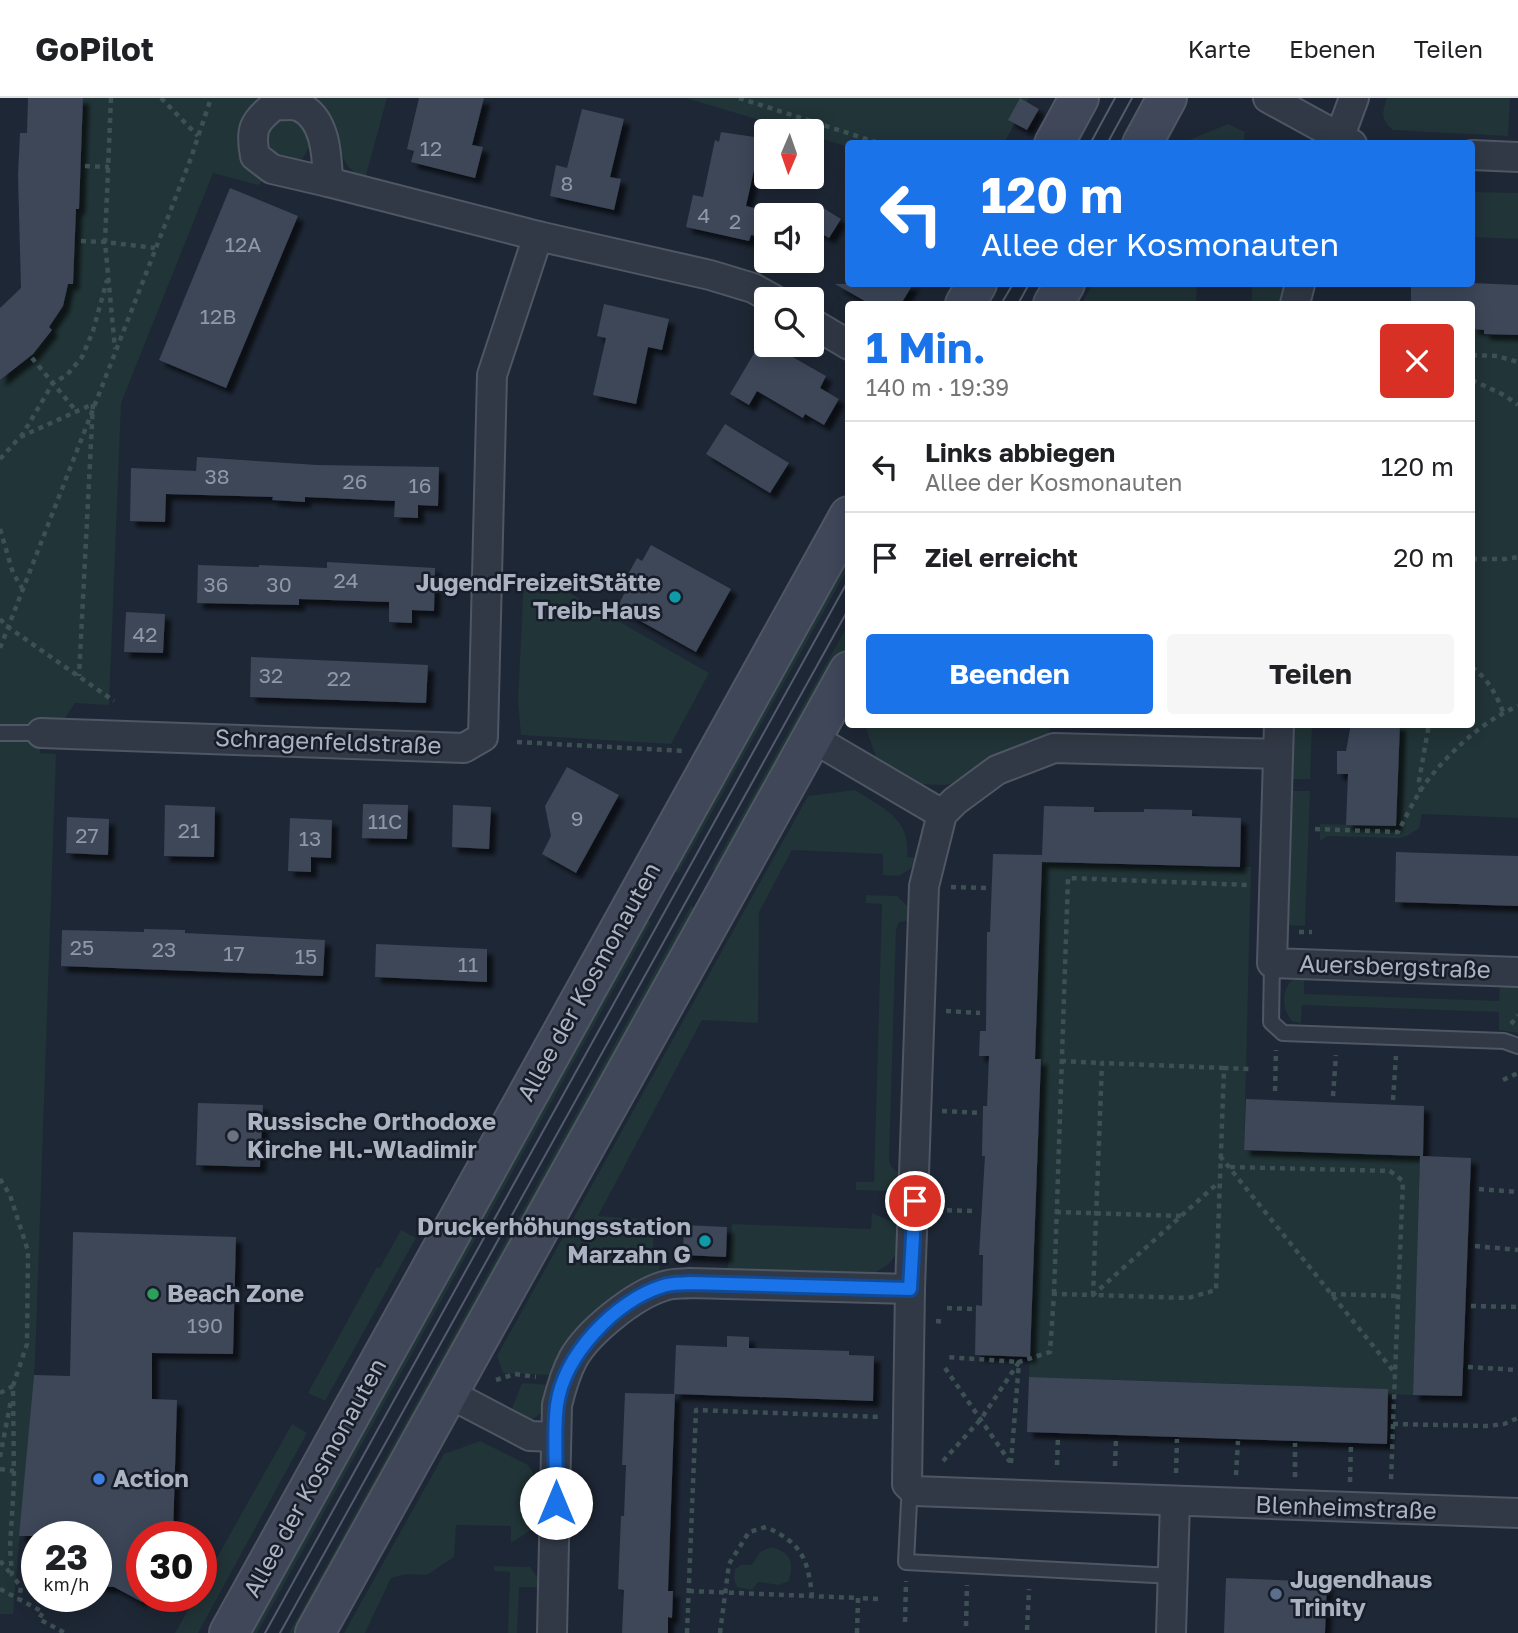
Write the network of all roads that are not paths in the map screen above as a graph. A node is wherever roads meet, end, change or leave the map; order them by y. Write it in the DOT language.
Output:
graph roads {
  1 [pos="1079,98"];
  2 [pos="1167,98"];
  3 [pos="1268,98"];
  4 [pos="1354,98"];
  5 [pos="1056,140"];
  6 [pos="1144,140"];
  7 [pos="1340,140"];
  8 [pos="1344,140"];
  9 [pos="1475,155"];
  10 [pos="1518,157"];
  11 [pos="328,182"];
  12 [pos="538,236"];
  13 [pos="754,289"];
  14 [pos="824,330"];
  15 [pos="845,343"];
  16 [pos="845,523"];
  17 [pos="845,678"];
  18 [pos="1279,728"];
  19 [pos="0,733"];
  20 [pos="41,733"];
  21 [pos="811,737"];
  22 [pos="1278,754"];
  23 [pos="942,814"];
  24 [pos="1272,963"];
  25 [pos="1518,972"];
  26 [pos="1518,1046"];
  27 [pos="910,1289"];
  28 [pos="448,1394"];
  29 [pos="555,1437"];
  30 [pos="914,1491"];
  31 [pos="1175,1502"];
  32 [pos="1518,1513"];
  33 [pos="1173,1576"];
  34 [pos="229,1633"];
  35 [pos="314,1633"];
  36 [pos="552,1633"];
  37 [pos="1171,1633"];
  1 -- 5 [label="main road"];
  2 -- 6 [label="main road"];
  3 -- 7 [label="street"];
  4 -- 8 [label="street"];
  9 -- 10 [label="street"];
  11 -- 12 [label="street"];
  12 -- 13 [label="street"];
  12 -- 20 [label="street, Schragenfeldstraße"];
  14 -- 15 [label="street"];
  16 -- 34 [label="main road, Allee der Kosmonauten"];
  17 -- 21 [label="main road"];
  18 -- 22 [label="street"];
  19 -- 20 [label="lane"];
  21 -- 23 [label="street"];
  21 -- 28 [label="main road"];
  22 -- 23 [label="street"];
  22 -- 24 [label="street"];
  23 -- 27 [label="street"];
  24 -- 25 [label="street, Auersbergstraße"];
  24 -- 26 [label="lane"];
  27 -- 29 [label="street"];
  27 -- 30 [label="street"];
  28 -- 29 [label="street"];
  28 -- 35 [label="main road"];
  29 -- 36 [label="street"];
  30 -- 31 [label="street, Blenheimstraße"];
  30 -- 33 [label="lane"];
  31 -- 32 [label="street, Blenheimstraße"];
  31 -- 33 [label="street"];
  33 -- 37 [label="street"];
}
